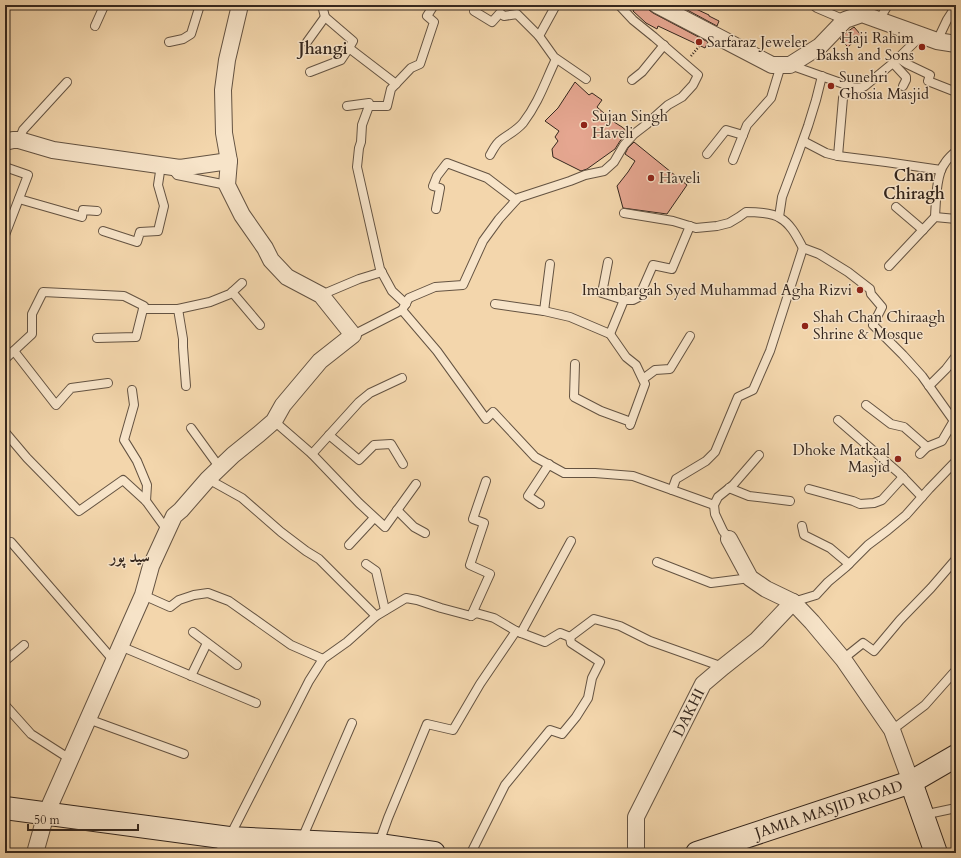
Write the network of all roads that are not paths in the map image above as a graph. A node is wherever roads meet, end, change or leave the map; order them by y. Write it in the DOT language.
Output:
graph roads {
  1 [pos="102,5"];
  2 [pos="200,5"];
  3 [pos="240,5"];
  4 [pos="322,5"];
  5 [pos="434,5"];
  6 [pos="556,5"];
  7 [pos="619,5"];
  8 [pos="657,5"];
  9 [pos="813,5"];
  10 [pos="888,5"];
  11 [pos="956,6"];
  12 [pos="474,11"];
  13 [pos="325,17"];
  14 [pos="845,20"];
  15 [pos="879,20"];
  16 [pos="95,26"];
  17 [pos="539,36"];
  18 [pos="922,36"];
  19 [pos="937,41"];
  20 [pos="169,42"];
  21 [pos="307,42"];
  22 [pos="956,44"];
  23 [pos="664,45"];
  24 [pos="349,48"];
  25 [pos="556,59"];
  26 [pos="896,60"];
  27 [pos="785,65"];
  28 [pos="310,72"];
  29 [pos="822,76"];
  30 [pos="586,79"];
  31 [pos="632,80"];
  32 [pos="67,82"];
  33 [pos="396,84"];
  34 [pos="849,86"];
  35 [pos="903,86"];
  36 [pos="956,92"];
  37 [pos="347,106"];
  38 [pos="369,106"];
  39 [pos="743,135"];
  40 [pos="12,141"];
  41 [pos="803,141"];
  42 [pos="956,151"];
  43 [pos="707,154"];
  44 [pos="490,155"];
  45 [pos="838,156"];
  46 [pos="733,160"];
  47 [pos="229,161"];
  48 [pos="165,166"];
  49 [pos="5,167"];
  50 [pos="941,170"];
  51 [pos="227,185"];
  52 [pos="19,199"];
  53 [pos="516,200"];
  54 [pos="896,206"];
  55 [pos="436,209"];
  56 [pos="97,211"];
  57 [pos="624,213"];
  58 [pos="779,216"];
  59 [pos="935,216"];
  60 [pos="956,219"];
  61 [pos="690,226"];
  62 [pos="922,230"];
  63 [pos="103,231"];
  64 [pos="5,235"];
  65 [pos="804,248"];
  66 [pos="608,262"];
  67 [pos="550,264"];
  68 [pos="890,266"];
  69 [pos="382,272"];
  70 [pos="242,283"];
  71 [pos="232,292"];
  72 [pos="321,295"];
  73 [pos="624,300"];
  74 [pos="495,304"];
  75 [pos="404,307"];
  76 [pos="143,309"];
  77 [pos="178,309"];
  78 [pos="544,311"];
  79 [pos="260,325"];
  80 [pos="610,334"];
  81 [pos="353,335"];
  82 [pos="690,336"];
  83 [pos="97,338"];
  84 [pos="14,351"];
  85 [pos="956,356"];
  86 [pos="5,359"];
  87 [pos="575,364"];
  88 [pos="402,378"];
  89 [pos="643,379"];
  90 [pos="108,383"];
  91 [pos="186,386"];
  92 [pos="929,386"];
  93 [pos="132,390"];
  94 [pos="866,406"];
  95 [pos="955,419"];
  96 [pos="274,420"];
  97 [pos="838,420"];
  98 [pos="191,428"];
  99 [pos="5,432"];
  100 [pos="329,435"];
  101 [pos="927,447"];
  102 [pos="312,454"];
  103 [pos="920,454"];
  104 [pos="759,456"];
  105 [pos="956,461"];
  106 [pos="403,464"];
  107 [pos="549,464"];
  108 [pos="220,468"];
  109 [pos="903,477"];
  110 [pos="208,479"];
  111 [pos="486,481"];
  112 [pos="416,484"];
  113 [pos="729,488"];
  114 [pos="672,490"];
  115 [pos="809,490"];
  116 [pos="922,497"];
  117 [pos="146,501"];
  118 [pos="790,501"];
  119 [pos="540,504"];
  120 [pos="714,505"];
  121 [pos="397,510"];
  122 [pos="374,518"];
  123 [pos="802,526"];
  124 [pos="167,530"];
  125 [pos="425,532"];
  126 [pos="729,539"];
  127 [pos="572,541"];
  128 [pos="11,542"];
  129 [pos="349,545"];
  130 [pos="956,559"];
  131 [pos="657,562"];
  132 [pos="366,564"];
  133 [pos="850,564"];
  134 [pos="750,578"];
  135 [pos="142,595"];
  136 [pos="793,602"];
  137 [pos="385,610"];
  138 [pos="376,616"];
  139 [pos="471,616"];
  140 [pos="193,632"];
  141 [pos="519,632"];
  142 [pos="570,637"];
  143 [pos="207,643"];
  144 [pos="24,645"];
  145 [pos="120,646"];
  146 [pos="324,659"];
  147 [pos="843,659"];
  148 [pos="5,661"];
  149 [pos="114,661"];
  150 [pos="237,665"];
  151 [pos="723,667"];
  152 [pos="956,670"];
  153 [pos="191,676"];
  154 [pos="256,703"];
  155 [pos="5,705"];
  156 [pos="88,719"];
  157 [pos="352,722"];
  158 [pos="892,730"];
  159 [pos="184,754"];
  160 [pos="956,756"];
  161 [pos="70,759"];
  162 [pos="911,782"];
  163 [pos="5,808"];
  164 [pos="956,808"];
  165 [pos="46,814"];
  166 [pos="922,815"];
  167 [pos="301,842"];
  168 [pos="227,846"];
  169 [pos="378,849"];
  170 [pos="35,853"];
  171 [pos="434,853"];
  172 [pos="470,853"];
  173 [pos="636,853"];
  174 [pos="697,853"];
  175 [pos="936,853"];
  1 -- 16 [label="lane"];
  2 -- 20 [label="lane"];
  3 -- 47 [label="street"];
  4 -- 13 [label="lane"];
  5 -- 33 [label="lane"];
  6 -- 17 [label="lane"];
  7 -- 23 [label="lane"];
  8 -- 27 [label="street"];
  9 -- 14 [label="lane"];
  10 -- 15 [label="lane"];
  11 -- 19 [label="lane"];
  12 -- 17 [label="lane"];
  13 -- 21 [label="lane"];
  13 -- 24 [label="lane"];
  14 -- 15 [label="street"];
  14 -- 27 [label="street"];
  15 -- 18 [label="street"];
  17 -- 25 [label="lane"];
  18 -- 19 [label="street"];
  18 -- 26 [label="lane"];
  19 -- 22 [label="street"];
  23 -- 31 [label="lane"];
  23 -- 53 [label="lane"];
  24 -- 28 [label="lane"];
  24 -- 33 [label="lane"];
  25 -- 30 [label="lane"];
  25 -- 44 [label="lane"];
  26 -- 34 [label="lane"];
  26 -- 35 [label="lane"];
  26 -- 36 [label="lane"];
  27 -- 29 [label="lane"];
  27 -- 39 [label="lane"];
  29 -- 34 [label="lane"];
  29 -- 41 [label="lane"];
  32 -- 40 [label="lane"];
  33 -- 38 [label="lane"];
  34 -- 45 [label="lane"];
  37 -- 38 [label="lane"];
  38 -- 69 [label="lane"];
  39 -- 43 [label="lane"];
  39 -- 46 [label="lane"];
  40 -- 48 [label="street"];
  41 -- 45 [label="lane"];
  41 -- 58 [label="lane"];
  42 -- 50 [label="lane"];
  45 -- 50 [label="lane"];
  47 -- 48 [label="street"];
  47 -- 51 [label="street"];
  48 -- 51 [label="lane"];
  48 -- 63 [label="lane"];
  49 -- 52 [label="lane"];
  50 -- 59 [label="lane"];
  51 -- 72 [label="street"];
  52 -- 56 [label="lane"];
  52 -- 64 [label="lane"];
  53 -- 55 [label="lane"];
  53 -- 75 [label="lane"];
  54 -- 62 [label="lane"];
  57 -- 61 [label="lane"];
  58 -- 61 [label="lane"];
  58 -- 65 [label="lane"];
  59 -- 60 [label="lane"];
  59 -- 62 [label="lane"];
  61 -- 73 [label="lane"];
  62 -- 68 [label="lane"];
  65 -- 92 [label="lane"];
  65 -- 114 [label="lane"];
  66 -- 73 [label="lane"];
  67 -- 78 [label="lane"];
  69 -- 72 [label="lane"];
  69 -- 75 [label="lane"];
  70 -- 71 [label="lane"];
  71 -- 77 [label="lane"];
  71 -- 79 [label="lane"];
  72 -- 81 [label="street"];
  73 -- 80 [label="lane"];
  74 -- 78 [label="lane"];
  75 -- 81 [label="lane"];
  75 -- 107 [label="lane"];
  76 -- 77 [label="lane"];
  76 -- 83 [label="lane"];
  76 -- 84 [label="lane"];
  77 -- 91 [label="lane"];
  78 -- 80 [label="lane"];
  80 -- 89 [label="lane"];
  81 -- 96 [label="street"];
  82 -- 89 [label="lane"];
  84 -- 86 [label="lane"];
  84 -- 90 [label="lane"];
  85 -- 92 [label="lane"];
  87 -- 89 [label="lane"];
  88 -- 100 [label="lane"];
  92 -- 95 [label="lane"];
  93 -- 117 [label="lane"];
  94 -- 101 [label="lane"];
  95 -- 101 [label="lane"];
  96 -- 102 [label="lane"];
  96 -- 108 [label="street"];
  97 -- 109 [label="lane"];
  98 -- 108 [label="lane"];
  99 -- 117 [label="lane"];
  100 -- 102 [label="lane"];
  100 -- 106 [label="lane"];
  101 -- 103 [label="lane"];
  102 -- 122 [label="lane"];
  104 -- 113 [label="lane"];
  105 -- 116 [label="lane"];
  107 -- 114 [label="lane"];
  107 -- 119 [label="lane"];
  108 -- 110 [label="street"];
  109 -- 115 [label="lane"];
  109 -- 116 [label="lane"];
  110 -- 124 [label="street"];
  110 -- 138 [label="lane"];
  111 -- 139 [label="lane"];
  112 -- 121 [label="lane"];
  113 -- 118 [label="lane"];
  113 -- 120 [label="lane"];
  114 -- 120 [label="lane"];
  116 -- 133 [label="lane"];
  117 -- 124 [label="lane"];
  120 -- 126 [label="lane"];
  121 -- 122 [label="lane"];
  121 -- 125 [label="lane"];
  122 -- 129 [label="lane"];
  123 -- 133 [label="lane"];
  124 -- 135 [label="street"];
  126 -- 134 [label="street"];
  127 -- 141 [label="lane"];
  128 -- 149 [label="lane"];
  130 -- 147 [label="lane"];
  131 -- 134 [label="lane"];
  132 -- 137 [label="lane"];
  133 -- 136 [label="lane"];
  134 -- 136 [label="street"];
  135 -- 145 [label="street"];
  135 -- 146 [label="lane"];
  136 -- 147 [label="street"];
  136 -- 151 [label="street, DAKHI"];
  137 -- 138 [label="lane"];
  137 -- 139 [label="lane"];
  138 -- 146 [label="lane"];
  139 -- 141 [label="lane"];
  140 -- 143 [label="lane"];
  141 -- 142 [label="lane"];
  141 -- 169 [label="lane"];
  142 -- 151 [label="lane"];
  142 -- 172 [label="lane"];
  143 -- 150 [label="lane"];
  143 -- 153 [label="lane"];
  144 -- 148 [label="lane"];
  145 -- 149 [label="street"];
  145 -- 153 [label="lane"];
  146 -- 168 [label="lane"];
  147 -- 158 [label="street"];
  149 -- 156 [label="street"];
  151 -- 173 [label="street, DAKHI"];
  152 -- 158 [label="lane"];
  153 -- 154 [label="lane"];
  155 -- 161 [label="lane"];
  156 -- 159 [label="lane"];
  156 -- 161 [label="street"];
  157 -- 167 [label="lane"];
  158 -- 162 [label="street"];
  160 -- 162 [label="street, JAMIA MASJID ROAD"];
  161 -- 165 [label="street"];
  162 -- 166 [label="street"];
  162 -- 174 [label="street, JAMIA MASJID ROAD"];
  163 -- 165 [label="street"];
  164 -- 166 [label="lane"];
  165 -- 168 [label="street"];
  165 -- 170 [label="street"];
  166 -- 175 [label="street"];
  167 -- 168 [label="street"];
  167 -- 169 [label="street"];
  169 -- 171 [label="street"];
}
